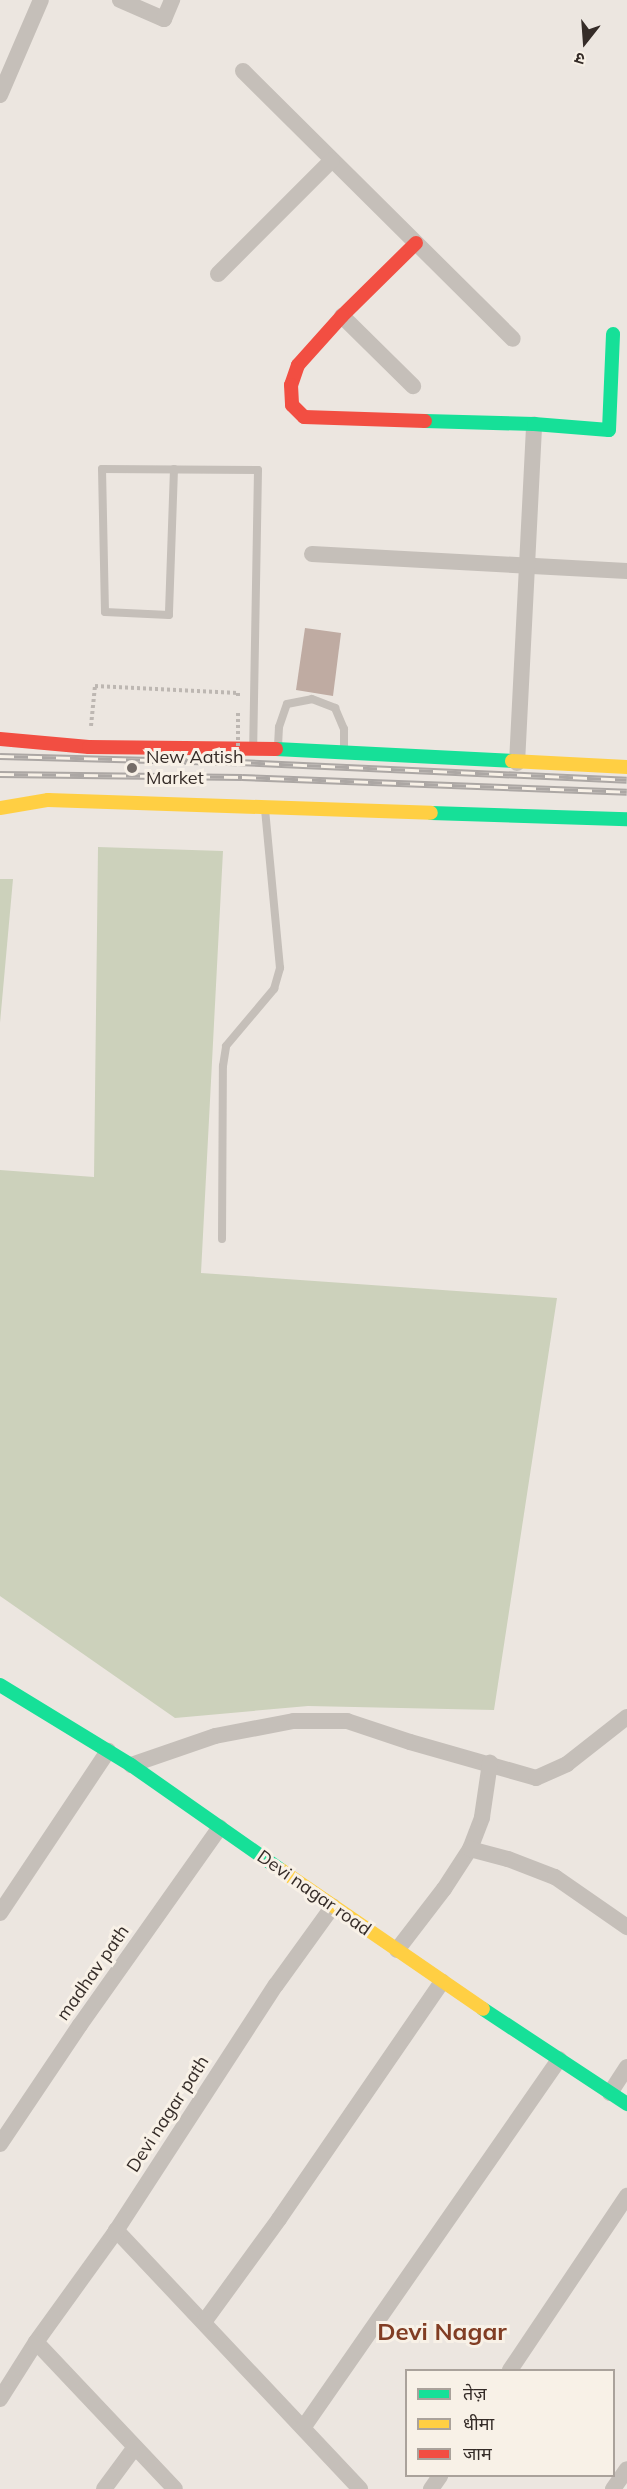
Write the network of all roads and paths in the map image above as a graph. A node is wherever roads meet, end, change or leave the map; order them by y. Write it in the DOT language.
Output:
graph roads {
  1 [pos="41,0"];
  2 [pos="120,0"];
  3 [pos="172,0"];
  4 [pos="243,71"];
  5 [pos="0,95"];
  6 [pos="332,160"];
  7 [pos="416,243"];
  8 [pos="218,274"];
  9 [pos="342,316"];
  10 [pos="613,334"];
  11 [pos="513,339"];
  12 [pos="413,386"];
  13 [pos="534,424"];
  14 [pos="174,470"];
  15 [pos="312,554"];
  16 [pos="527,566"];
  17 [pos="627,571"];
  18 [pos="0,739"];
  19 [pos="33,743"];
  20 [pos="89,747"];
  21 [pos="253,749"];
  22 [pos="277,749"];
  23 [pos="0,750"];
  24 [pos="344,753"];
  25 [pos="238,754"];
  26 [pos="516,763"];
  27 [pos="627,767"];
  28 [pos="0,797"];
  29 [pos="48,800"];
  30 [pos="264,806"];
  31 [pos="0,808"];
  32 [pos="627,819"];
  33 [pos="222,1239"];
  34 [pos="0,1685"];
  35 [pos="627,1718"];
  36 [pos="108,1751"];
  37 [pos="490,1763"];
  38 [pos="131,1765"];
  39 [pos="220,1827"];
  40 [pos="470,1849"];
  41 [pos="333,1906"];
  42 [pos="0,1913"];
  43 [pos="627,1927"];
  44 [pos="397,1950"];
  45 [pos="442,1982"];
  46 [pos="559,2059"];
  47 [pos="627,2067"];
  48 [pos="610,2093"];
  49 [pos="627,2104"];
  50 [pos="0,2144"];
  51 [pos="627,2196"];
  52 [pos="116,2230"];
  53 [pos="204,2322"];
  54 [pos="36,2342"];
  55 [pos="511,2369"];
  56 [pos="0,2398"];
  57 [pos="303,2428"];
  58 [pos="135,2447"];
  59 [pos="627,2469"];
  60 [pos="104,2489"];
  61 [pos="175,2489"];
  62 [pos="360,2489"];
  63 [pos="613,2489"];
  1 -- 5 [label="street"];
  2 -- 3 [label="street"];
  4 -- 6 [label="street"];
  6 -- 7 [label="street"];
  6 -- 8 [label="street"];
  7 -- 9 [label="street"];
  7 -- 11 [label="street"];
  9 -- 12 [label="street"];
  9 -- 13 [label="street"];
  10 -- 13 [label="street"];
  13 -- 16 [label="street"];
  14 -- 14 [label="lane"];
  14 -- 21 [label="lane"];
  15 -- 16 [label="street"];
  16 -- 17 [label="street"];
  16 -- 26 [label="street"];
  18 -- 19 [label="street"];
  19 -- 20 [label="street"];
  19 -- 23 [label="street"];
  20 -- 21 [label="street"];
  20 -- 25 [label="path, bridge"];
  21 -- 22 [label="street"];
  22 -- 24 [label="street"];
  22 -- 24 [label="lane"];
  24 -- 26 [label="street"];
  26 -- 27 [label="street"];
  28 -- 29 [label="street"];
  29 -- 30 [label="street"];
  29 -- 31 [label="street"];
  30 -- 32 [label="street"];
  30 -- 33 [label="lane"];
  34 -- 36 [label="street, Devi nagar road"];
  35 -- 37 [label="street"];
  36 -- 38 [label="street, Devi nagar road"];
  36 -- 42 [label="street"];
  37 -- 38 [label="street"];
  37 -- 40 [label="street"];
  38 -- 39 [label="street, Devi nagar road"];
  39 -- 41 [label="street, Devi nagar road"];
  39 -- 50 [label="street, madhav path"];
  40 -- 43 [label="street"];
  40 -- 44 [label="street"];
  41 -- 44 [label="street, Devi nagar road"];
  41 -- 52 [label="street, Devi nagar path"];
  44 -- 45 [label="street, Devi nagar road"];
  45 -- 46 [label="street, Devi nagar road"];
  45 -- 53 [label="street"];
  46 -- 48 [label="street, Devi nagar road"];
  46 -- 57 [label="street"];
  47 -- 48 [label="street"];
  48 -- 49 [label="street, Devi nagar road"];
  51 -- 55 [label="street"];
  52 -- 53 [label="street"];
  52 -- 54 [label="street, Devi nagar path"];
  53 -- 57 [label="street"];
  54 -- 56 [label="street, Devi nagar path"];
  54 -- 58 [label="street"];
  57 -- 62 [label="street"];
  58 -- 60 [label="street"];
  58 -- 61 [label="street"];
  59 -- 63 [label="street"];
}
